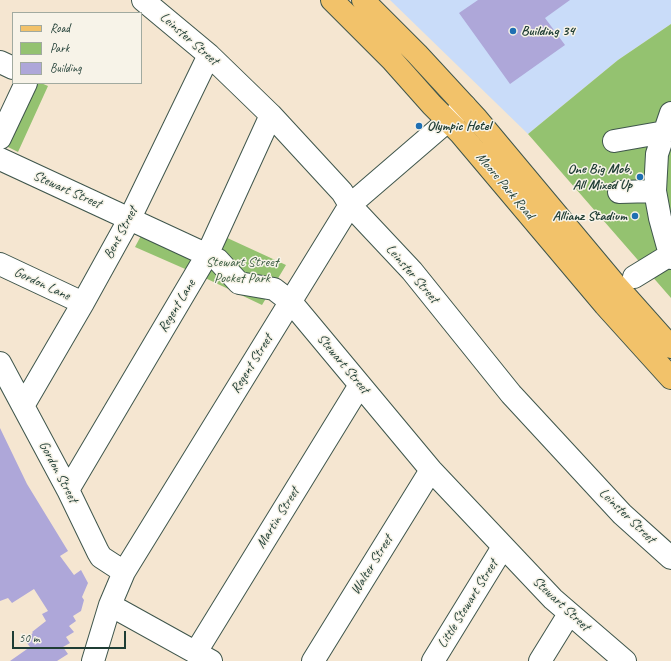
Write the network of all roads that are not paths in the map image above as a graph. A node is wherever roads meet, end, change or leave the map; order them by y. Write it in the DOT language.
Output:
graph roads {
  1 [pos="143,0"];
  2 [pos="332,0"];
  3 [pos="363,0"];
  4 [pos="209,55"];
  5 [pos="0,62"];
  6 [pos="12,68"];
  7 [pos="26,84"];
  8 [pos="465,106"];
  9 [pos="272,115"];
  10 [pos="448,121"];
  11 [pos="668,122"];
  12 [pos="0,138"];
  13 [pos="614,141"];
  14 [pos="0,159"];
  15 [pos="655,191"];
  16 [pos="619,192"];
  17 [pos="350,205"];
  18 [pos="130,218"];
  19 [pos="207,255"];
  20 [pos="670,256"];
  21 [pos="0,264"];
  22 [pos="634,277"];
  23 [pos="292,302"];
  24 [pos="83,303"];
  25 [pos="671,347"];
  26 [pos="0,363"];
  27 [pos="671,378"];
  28 [pos="360,385"];
  29 [pos="23,406"];
  30 [pos="431,470"];
  31 [pos="68,490"];
  32 [pos="503,547"];
  33 [pos="671,558"];
  34 [pos="124,572"];
  35 [pos="110,605"];
  36 [pos="569,614"];
  37 [pos="203,656"];
  38 [pos="93,661"];
  39 [pos="313,661"];
  40 [pos="433,661"];
  41 [pos="540,661"];
  42 [pos="625,661"];
  1 -- 4 [label="street, Leinster Street"];
  2 -- 10 [label="main road, Moore Park Road"];
  3 -- 8 [label="main road, Moore Park Road"];
  4 -- 9 [label="street, Leinster Street"];
  4 -- 18 [label="street, Bent Street"];
  5 -- 6 [label="street"];
  7 -- 12 [label="street"];
  8 -- 10 [label="street, Regent Street"];
  8 -- 25 [label="main road, Moore Park Road"];
  9 -- 17 [label="street, Leinster Street"];
  9 -- 19 [label="street, Regent Lane"];
  10 -- 17 [label="street, Regent Street"];
  10 -- 27 [label="main road, Moore Park Road"];
  11 -- 13 [label="street"];
  11 -- 15 [label="street"];
  14 -- 18 [label="street, Stewart Street"];
  15 -- 16 [label="street"];
  15 -- 20 [label="street"];
  17 -- 23 [label="street, Regent Street"];
  17 -- 33 [label="street, Leinster Street"];
  18 -- 19 [label="street, Stewart Street"];
  18 -- 24 [label="street, Bent Street"];
  19 -- 23 [label="street, Stewart Street"];
  19 -- 31 [label="street, Regent Lane"];
  20 -- 22 [label="street"];
  21 -- 24 [label="street, Gordon Lane"];
  23 -- 28 [label="street, Stewart Street"];
  23 -- 34 [label="street, Regent Street"];
  24 -- 29 [label="street, Bent Street"];
  26 -- 29 [label="street, Gordon Street"];
  28 -- 30 [label="street, Stewart Street"];
  28 -- 37 [label="street, Martin Street"];
  29 -- 31 [label="street, Gordon Street"];
  30 -- 32 [label="street, Stewart Street"];
  30 -- 39 [label="street, Walter Street"];
  31 -- 34 [label="street, Gordon Street"];
  32 -- 36 [label="street, Stewart Street"];
  32 -- 40 [label="street, Little Stewart Street"];
  34 -- 35 [label="street, Regent Street"];
  35 -- 37 [label="street"];
  35 -- 38 [label="street, Regent Street"];
  36 -- 41 [label="street"];
  36 -- 42 [label="street, Stewart Street"];
}
